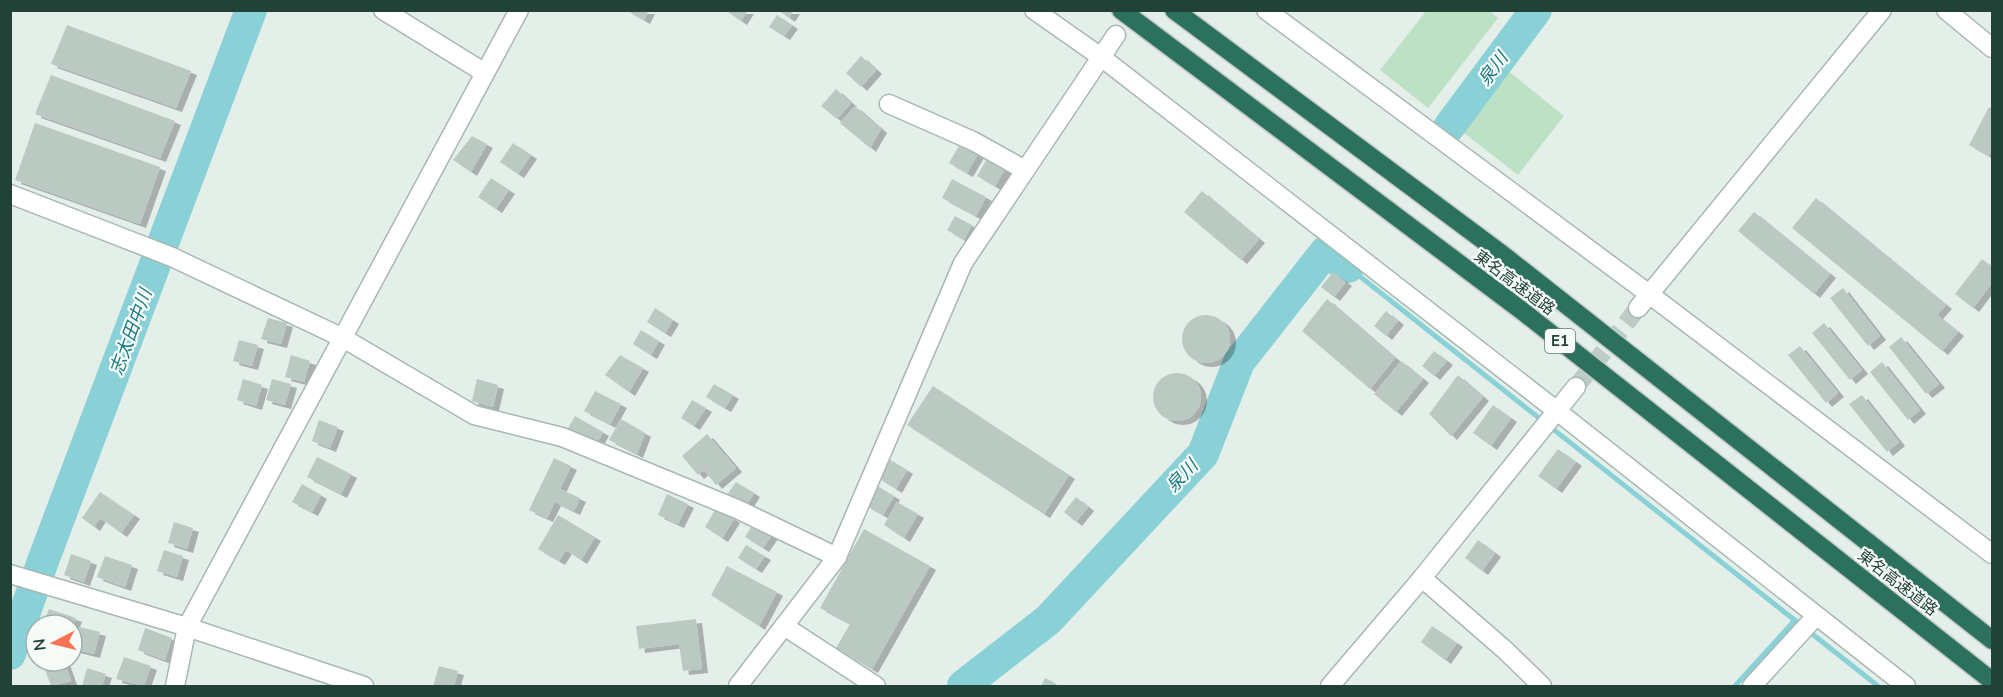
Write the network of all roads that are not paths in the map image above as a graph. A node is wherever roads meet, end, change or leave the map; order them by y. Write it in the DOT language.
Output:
graph roads {
  1 [pos="383,10"];
  2 [pos="519,10"];
  3 [pos="1034,10"];
  4 [pos="1121,10"];
  5 [pos="1174,10"];
  6 [pos="1266,10"];
  7 [pos="1882,10"];
  8 [pos="1946,10"];
  9 [pos="1116,35"];
  10 [pos="1992,48"];
  11 [pos="1101,57"];
  12 [pos="485,73"];
  13 [pos="889,104"];
  14 [pos="1025,170"];
  15 [pos="10,194"];
  16 [pos="1649,294"];
  17 [pos="1638,309"];
  18 [pos="343,338"];
  19 [pos="1576,387"];
  20 [pos="1551,419"];
  21 [pos="1992,554"];
  22 [pos="837,557"];
  23 [pos="12,574"];
  24 [pos="1422,578"];
  25 [pos="1816,616"];
  26 [pos="784,626"];
  27 [pos="187,627"];
  28 [pos="1992,640"];
  29 [pos="1992,681"];
  30 [pos="175,687"];
  31 [pos="364,687"];
  32 [pos="738,687"];
  33 [pos="876,687"];
  34 [pos="1330,687"];
  35 [pos="1542,687"];
  36 [pos="1752,687"];
  37 [pos="1906,687"];
  1 -- 12 [label="street"];
  2 -- 12 [label="street"];
  3 -- 11 [label="street"];
  4 -- 29 [label="highway, 東名高速道路 / E1"];
  5 -- 28 [label="highway, 東名高速道路 / E1"];
  6 -- 16 [label="street"];
  7 -- 16 [label="street"];
  8 -- 10 [label="street"];
  9 -- 11 [label="street"];
  11 -- 14 [label="street"];
  11 -- 20 [label="street"];
  12 -- 18 [label="street"];
  13 -- 14 [label="street"];
  14 -- 22 [label="street"];
  15 -- 18 [label="street"];
  16 -- 17 [label="street"];
  16 -- 21 [label="street"];
  18 -- 22 [label="street"];
  18 -- 27 [label="street"];
  19 -- 20 [label="street"];
  20 -- 24 [label="street"];
  20 -- 25 [label="street"];
  22 -- 26 [label="street"];
  23 -- 27 [label="street"];
  24 -- 34 [label="street"];
  24 -- 35 [label="street"];
  25 -- 36 [label="street"];
  25 -- 37 [label="street"];
  26 -- 32 [label="street"];
  26 -- 33 [label="street"];
  27 -- 30 [label="street"];
  27 -- 31 [label="street"];
}
